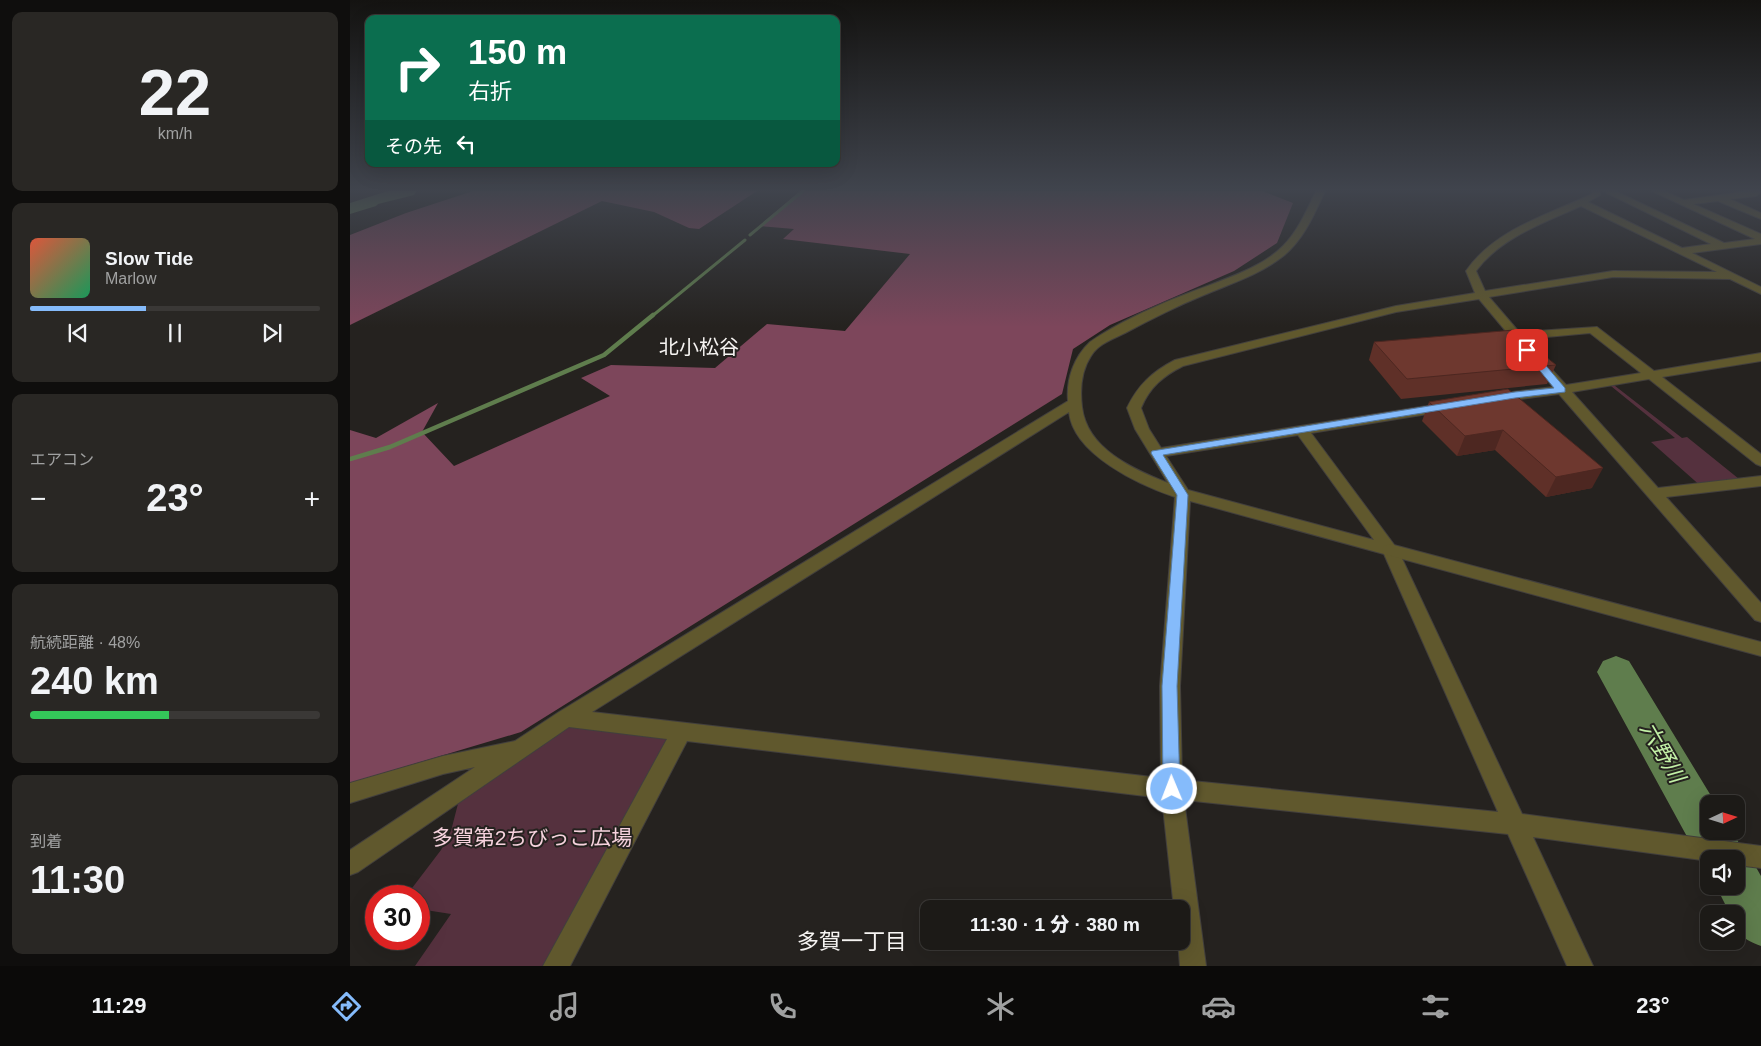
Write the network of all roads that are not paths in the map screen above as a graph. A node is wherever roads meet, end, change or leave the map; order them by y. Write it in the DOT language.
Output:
graph roads {
  1 [pos="1296,236"];
  2 [pos="1514,236"];
  3 [pos="1647,236"];
  4 [pos="1703,236"];
  5 [pos="1761,240"];
  6 [pos="1723,246"];
  7 [pos="1680,251"];
  8 [pos="1734,276"];
  9 [pos="1761,291"];
  10 [pos="1481,295"];
  11 [pos="1516,336"];
  12 [pos="1761,357"];
  13 [pos="1650,374"];
  14 [pos="1562,390"];
  15 [pos="1486,400"];
  16 [pos="1072,404"];
  17 [pos="1457,405"];
  18 [pos="1302,430"];
  19 [pos="1156,453"];
  20 [pos="1761,461"];
  21 [pos="1761,481"];
  22 [pos="1653,494"];
  23 [pos="1183,495"];
  24 [pos="1390,550"];
  25 [pos="1761,615"];
  26 [pos="1761,649"];
  27 [pos="566,718"];
  28 [pos="682,730"];
  29 [pos="522,748"];
  30 [pos="1172,789"];
  31 [pos="350,793"];
  32 [pos="1516,824"];
  33 [pos="1761,857"];
  34 [pos="350,864"];
  35 [pos="556,966"];
  36 [pos="1193,966"];
  37 [pos="1580,966"];
  1 -- 16 [label="street"];
  2 -- 10 [label="street"];
  3 -- 7 [label="street"];
  4 -- 6 [label="street"];
  5 -- 6 [label="street"];
  6 -- 7 [label="street"];
  7 -- 8 [label="street"];
  8 -- 9 [label="street"];
  8 -- 10 [label="street"];
  10 -- 11 [label="street"];
  10 -- 19 [label="street"];
  11 -- 13 [label="street"];
  11 -- 14 [label="street"];
  12 -- 13 [label="street"];
  13 -- 14 [label="street"];
  13 -- 20 [label="street"];
  14 -- 15 [label="street"];
  14 -- 22 [label="street"];
  16 -- 23 [label="street"];
  16 -- 27 [label="street"];
  17 -- 18 [label="street"];
  18 -- 19 [label="street"];
  18 -- 24 [label="street"];
  19 -- 23 [label="street"];
  21 -- 22 [label="street"];
  22 -- 25 [label="street"];
  23 -- 24 [label="street"];
  23 -- 30 [label="street"];
  24 -- 26 [label="street"];
  24 -- 32 [label="street"];
  27 -- 28 [label="street"];
  27 -- 29 [label="street"];
  28 -- 30 [label="street"];
  28 -- 35 [label="street"];
  29 -- 31 [label="street"];
  29 -- 34 [label="street"];
  30 -- 32 [label="street"];
  30 -- 36 [label="street"];
  32 -- 33 [label="street"];
  32 -- 37 [label="street"];
}
